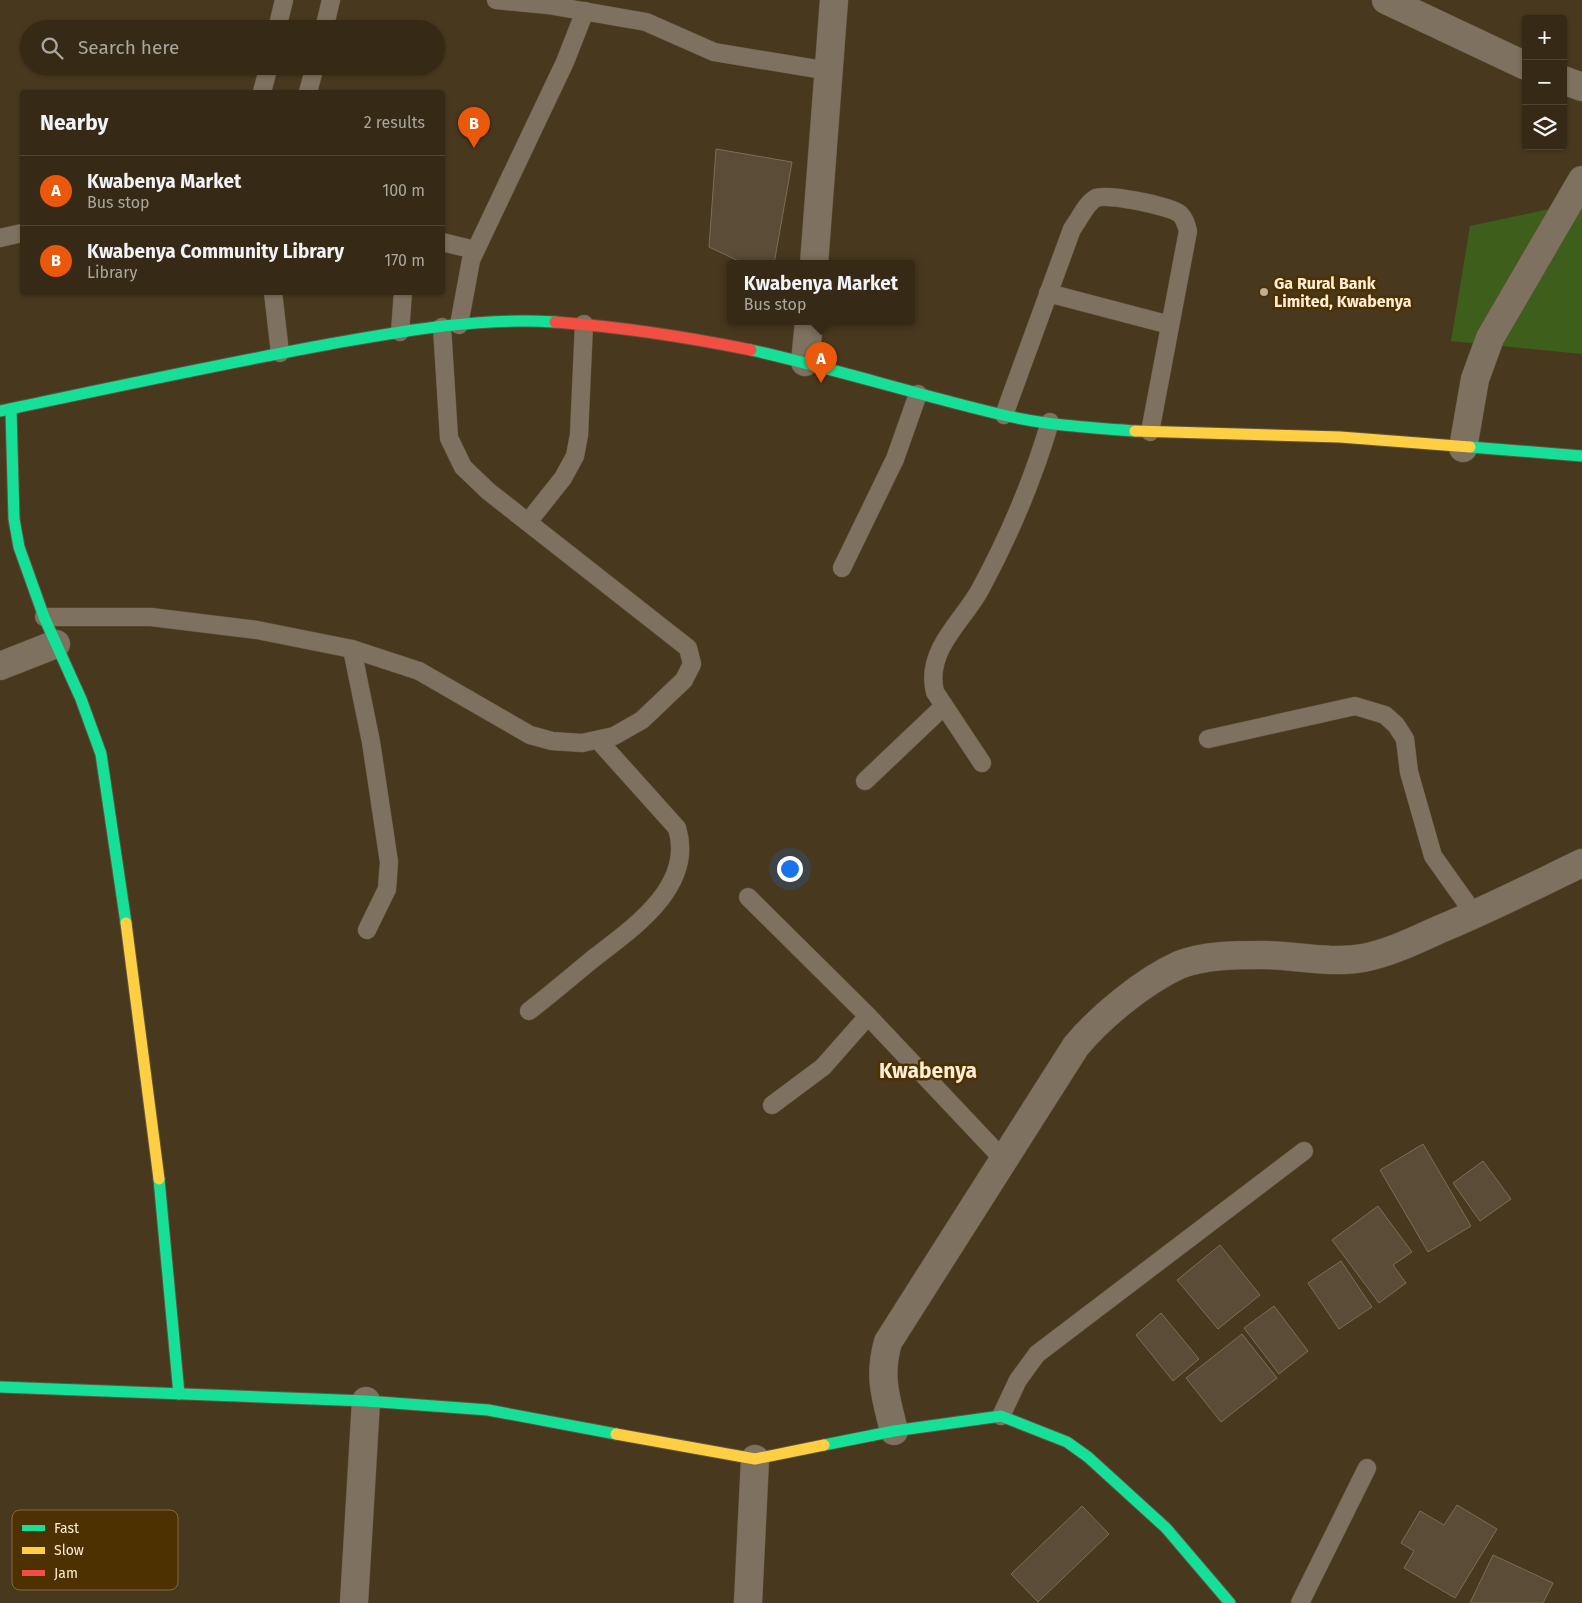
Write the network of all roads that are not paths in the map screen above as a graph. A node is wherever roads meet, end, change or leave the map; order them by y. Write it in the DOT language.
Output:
graph roads {
  1 [pos="284,0"];
  2 [pos="331,0"];
  3 [pos="496,0"];
  4 [pos="834,0"];
  5 [pos="1386,0"];
  6 [pos="585,11"];
  7 [pos="280,20"];
  8 [pos="326,20"];
  9 [pos="1522,64"];
  10 [pos="829,71"];
  11 [pos="266,75"];
  12 [pos="313,75"];
  13 [pos="1567,81"];
  14 [pos="1582,86"];
  15 [pos="262,90"];
  16 [pos="309,90"];
  17 [pos="1582,180"];
  18 [pos="20,233"];
  19 [pos="0,238"];
  20 [pos="445,243"];
  21 [pos="475,250"];
  22 [pos="814,260"];
  23 [pos="1048,293"];
  24 [pos="273,295"];
  25 [pos="403,295"];
  26 [pos="584,324"];
  27 [pos="808,325"];
  28 [pos="1170,325"];
  29 [pos="451,326"];
  30 [pos="400,332"];
  31 [pos="280,353"];
  32 [pos="805,362"];
  33 [pos="918,394"];
  34 [pos="6,411"];
  35 [pos="1004,415"];
  36 [pos="1050,422"];
  37 [pos="1150,432"];
  38 [pos="1463,448"];
  39 [pos="1582,456"];
  40 [pos="528,522"];
  41 [pos="842,568"];
  42 [pos="44,617"];
  43 [pos="56,644"];
  44 [pos="352,650"];
  45 [pos="0,666"];
  46 [pos="944,706"];
  47 [pos="1208,739"];
  48 [pos="598,740"];
  49 [pos="982,763"];
  50 [pos="865,780"];
  51 [pos="1582,863"];
  52 [pos="748,897"];
  53 [pos="1475,915"];
  54 [pos="367,930"];
  55 [pos="529,1011"];
  56 [pos="868,1016"];
  57 [pos="772,1106"];
  58 [pos="1304,1151"];
  59 [pos="1003,1159"];
  60 [pos="0,1387"];
  61 [pos="179,1394"];
  62 [pos="366,1401"];
  63 [pos="1001,1416"];
  64 [pos="894,1431"];
  65 [pos="755,1459"];
  66 [pos="1367,1468"];
  67 [pos="354,1603"];
  68 [pos="748,1603"];
  69 [pos="1230,1603"];
  70 [pos="1300,1603"];
  1 -- 7 [label="lane"];
  2 -- 8 [label="lane"];
  3 -- 6 [label="lane"];
  4 -- 10 [label="street"];
  5 -- 9 [label="street"];
  6 -- 10 [label="lane"];
  6 -- 21 [label="lane"];
  10 -- 22 [label="street"];
  11 -- 15 [label="lane"];
  12 -- 16 [label="lane"];
  13 -- 14 [label="street"];
  17 -- 38 [label="street"];
  18 -- 19 [label="lane"];
  20 -- 21 [label="lane"];
  21 -- 29 [label="lane"];
  23 -- 28 [label="lane"];
  23 -- 28 [label="lane"];
  23 -- 35 [label="lane"];
  24 -- 31 [label="lane"];
  25 -- 30 [label="lane"];
  26 -- 29 [label="street"];
  26 -- 32 [label="street"];
  26 -- 40 [label="lane"];
  27 -- 32 [label="street"];
  28 -- 37 [label="lane"];
  29 -- 30 [label="street"];
  29 -- 40 [label="lane"];
  30 -- 31 [label="street"];
  31 -- 34 [label="street"];
  32 -- 33 [label="street"];
  33 -- 35 [label="street"];
  33 -- 41 [label="lane"];
  34 -- 42 [label="street"];
  35 -- 36 [label="street"];
  36 -- 37 [label="street"];
  36 -- 46 [label="lane"];
  37 -- 38 [label="street"];
  38 -- 39 [label="street"];
  40 -- 48 [label="lane"];
  42 -- 43 [label="street"];
  42 -- 44 [label="lane"];
  43 -- 45 [label="street"];
  43 -- 61 [label="street"];
  44 -- 48 [label="lane"];
  44 -- 54 [label="lane"];
  46 -- 49 [label="lane"];
  46 -- 50 [label="lane"];
  47 -- 53 [label="lane"];
  48 -- 55 [label="lane"];
  51 -- 53 [label="street"];
  52 -- 56 [label="lane"];
  53 -- 59 [label="street"];
  56 -- 57 [label="lane"];
  56 -- 59 [label="lane"];
  58 -- 63 [label="lane"];
  59 -- 64 [label="street"];
  60 -- 61 [label="street"];
  61 -- 62 [label="street"];
  62 -- 65 [label="street"];
  62 -- 67 [label="street"];
  63 -- 64 [label="street"];
  63 -- 69 [label="street"];
  64 -- 65 [label="street"];
  65 -- 68 [label="street"];
  66 -- 70 [label="lane"];
}
